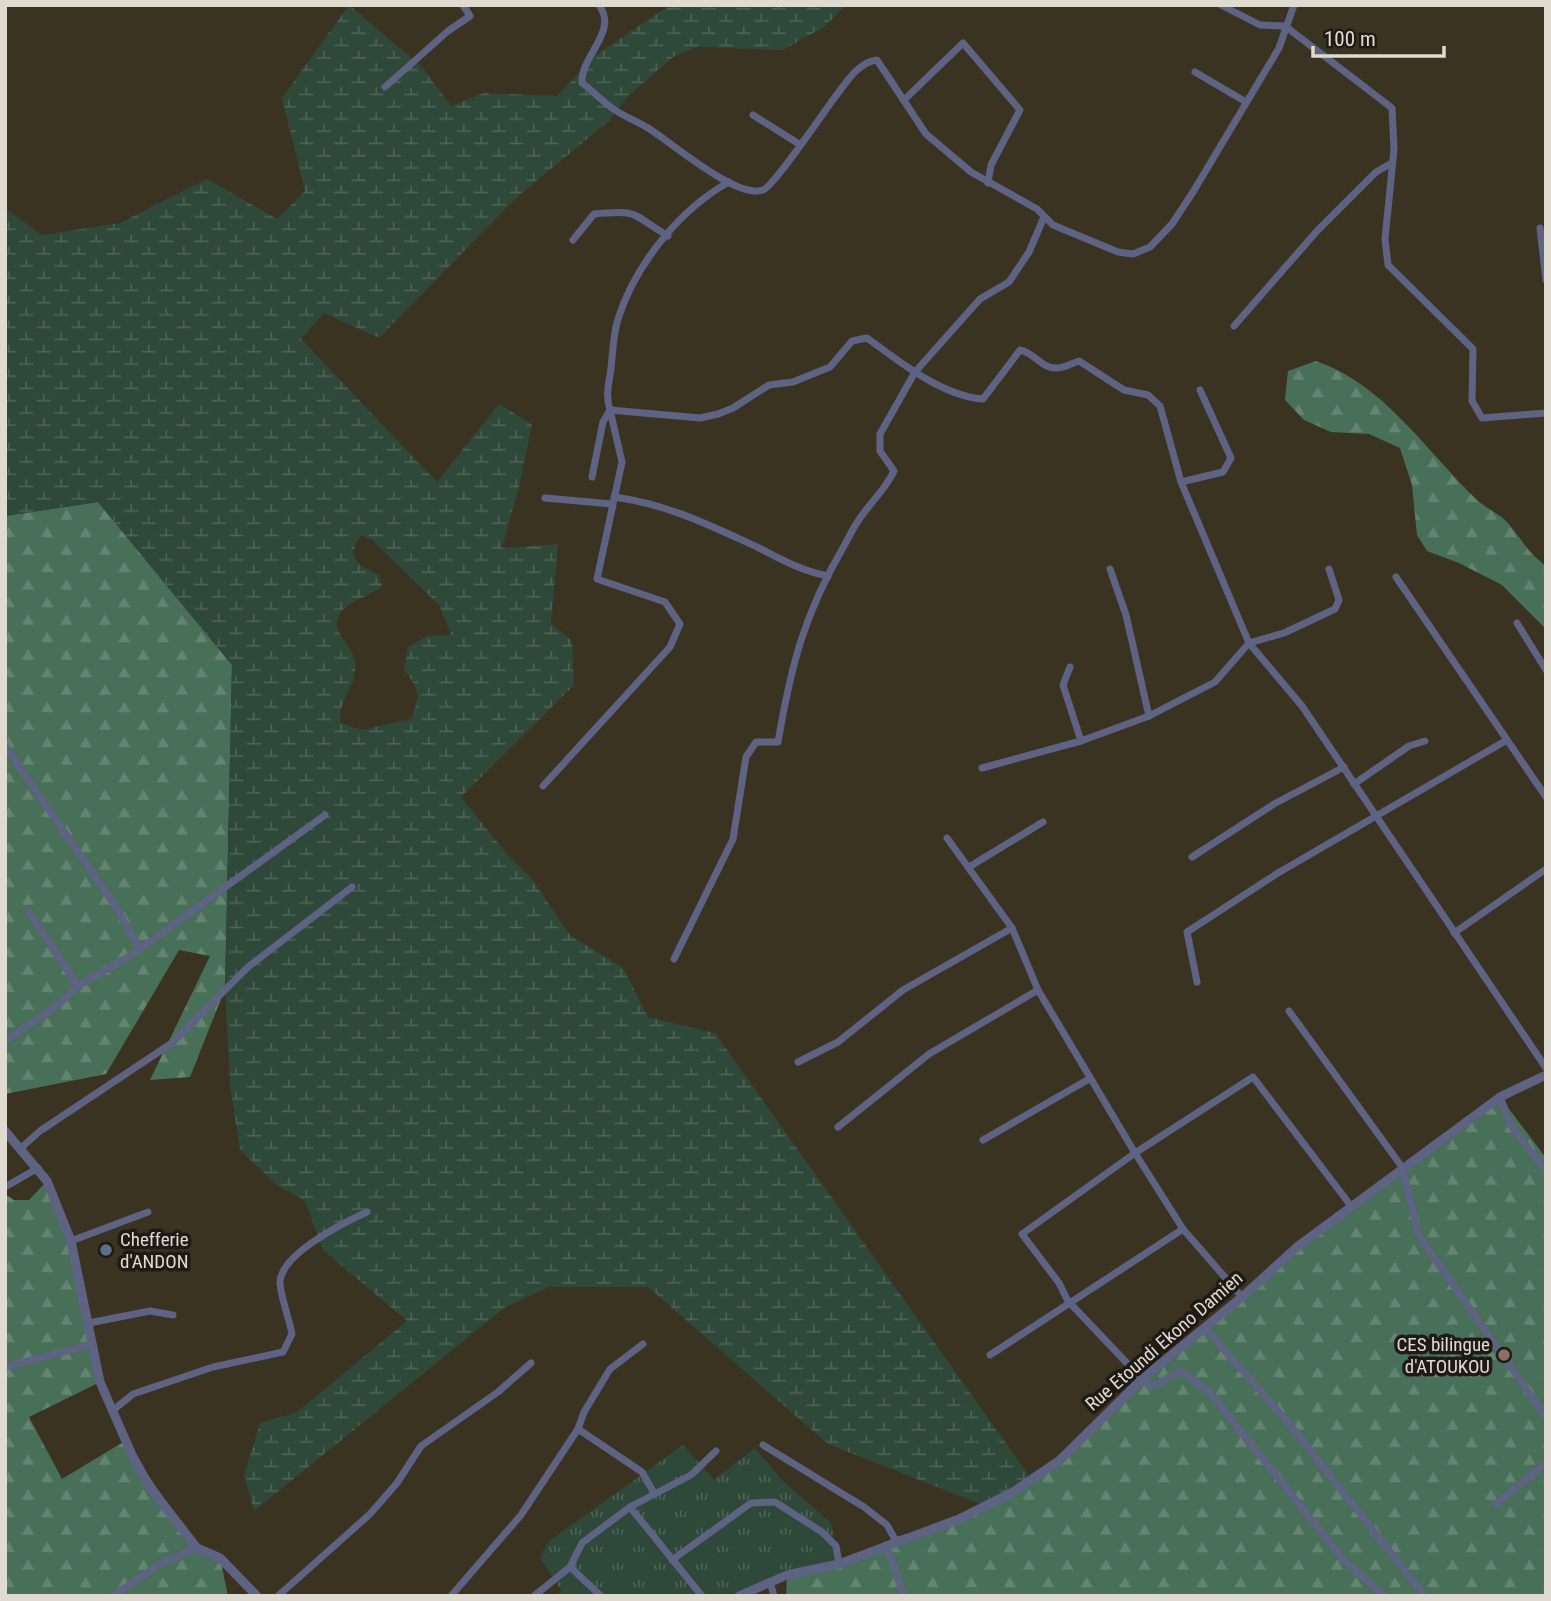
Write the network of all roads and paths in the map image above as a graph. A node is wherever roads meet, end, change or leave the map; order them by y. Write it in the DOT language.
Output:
graph roads {
  1 [pos="463,5"];
  2 [pos="599,5"];
  3 [pos="1222,5"];
  4 [pos="1294,5"];
  5 [pos="1285,26"];
  6 [pos="1195,72"];
  7 [pos="385,87"];
  8 [pos="904,100"];
  9 [pos="1246,102"];
  10 [pos="753,115"];
  11 [pos="799,144"];
  12 [pos="1390,164"];
  13 [pos="710,170"];
  14 [pos="729,182"];
  15 [pos="988,183"];
  16 [pos="713,190"];
  17 [pos="1044,217"];
  18 [pos="1540,228"];
  19 [pos="668,236"];
  20 [pos="573,240"];
  21 [pos="1546,281"];
  22 [pos="1234,326"];
  23 [pos="915,372"];
  24 [pos="1200,390"];
  25 [pos="610,410"];
  26 [pos="1546,413"];
  27 [pos="592,477"];
  28 [pos="1181,482"];
  29 [pos="545,498"];
  30 [pos="613,500"];
  31 [pos="1110,569"];
  32 [pos="1329,569"];
  33 [pos="828,576"];
  34 [pos="1396,577"];
  35 [pos="1517,623"];
  36 [pos="1249,643"];
  37 [pos="1070,667"];
  38 [pos="1546,670"];
  39 [pos="1149,716"];
  40 [pos="1507,740"];
  41 [pos="1081,741"];
  42 [pos="1425,741"];
  43 [pos="5,746"];
  44 [pos="1344,767"];
  45 [pos="982,768"];
  46 [pos="1354,784"];
  47 [pos="543,786"];
  48 [pos="1546,797"];
  49 [pos="325,815"];
  50 [pos="1376,815"];
  51 [pos="1043,822"];
  52 [pos="947,838"];
  53 [pos="1192,858"];
  54 [pos="969,867"];
  55 [pos="1546,869"];
  56 [pos="352,887"];
  57 [pos="29,912"];
  58 [pos="1012,928"];
  59 [pos="1454,933"];
  60 [pos="140,948"];
  61 [pos="674,959"];
  62 [pos="1197,982"];
  63 [pos="78,986"];
  64 [pos="1038,990"];
  65 [pos="1289,1011"];
  66 [pos="5,1041"];
  67 [pos="797,1062"];
  68 [pos="1546,1068"];
  69 [pos="1546,1075"];
  70 [pos="1089,1079"];
  71 [pos="1500,1097"];
  72 [pos="838,1127"];
  73 [pos="5,1131"];
  74 [pos="983,1140"];
  75 [pos="21,1148"];
  76 [pos="1135,1153"];
  77 [pos="1402,1167"];
  78 [pos="38,1168"];
  79 [pos="1546,1171"];
  80 [pos="5,1187"];
  81 [pos="1351,1206"];
  82 [pos="148,1212"];
  83 [pos="367,1212"];
  84 [pos="1184,1228"];
  85 [pos="71,1241"];
  86 [pos="1242,1297"];
  87 [pos="1068,1301"];
  88 [pos="173,1315"];
  89 [pos="89,1323"];
  90 [pos="1204,1327"];
  91 [pos="643,1343"];
  92 [pos="93,1344"];
  93 [pos="990,1355"];
  94 [pos="531,1363"];
  95 [pos="5,1367"];
  96 [pos="1142,1379"];
  97 [pos="112,1411"];
  98 [pos="1546,1417"];
  99 [pos="578,1429"];
  100 [pos="762,1445"];
  101 [pos="716,1451"];
  102 [pos="1546,1464"];
  103 [pos="654,1493"];
  104 [pos="1496,1504"];
  105 [pos="630,1507"];
  106 [pos="896,1541"];
  107 [pos="886,1545"];
  108 [pos="197,1548"];
  109 [pos="672,1560"];
  110 [pos="839,1564"];
  111 [pos="570,1567"];
  112 [pos="770,1582"];
  113 [pos="113,1596"];
  114 [pos="257,1596"];
  115 [pos="278,1596"];
  116 [pos="451,1596"];
  117 [pos="534,1596"];
  118 [pos="601,1596"];
  119 [pos="702,1596"];
  120 [pos="739,1596"];
  121 [pos="774,1596"];
  122 [pos="904,1596"];
  123 [pos="1384,1596"];
  124 [pos="1425,1596"];
  1 -- 7 [label="street"];
  2 -- 13 [label="street"];
  3 -- 5 [label="street"];
  4 -- 5 [label="street"];
  5 -- 9 [label="street"];
  5 -- 12 [label="street"];
  6 -- 9 [label="street"];
  8 -- 11 [label="street"];
  8 -- 15 [label="street"];
  8 -- 15 [label="street"];
  9 -- 17 [label="street"];
  10 -- 11 [label="street"];
  11 -- 14 [label="street"];
  12 -- 22 [label="street"];
  12 -- 26 [label="street"];
  13 -- 14 [label="street"];
  13 -- 16 [label="street"];
  14 -- 16 [label="street"];
  15 -- 17 [label="street"];
  16 -- 19 [label="street"];
  17 -- 23 [label="street"];
  18 -- 21 [label="street"];
  19 -- 20 [label="street"];
  19 -- 25 [label="street"];
  23 -- 25 [label="street"];
  23 -- 28 [label="street"];
  23 -- 33 [label="street"];
  24 -- 28 [label="street"];
  25 -- 27 [label="street"];
  25 -- 30 [label="street"];
  28 -- 36 [label="street"];
  29 -- 30 [label="street"];
  30 -- 33 [label="street"];
  30 -- 47 [label="street"];
  31 -- 39 [label="street"];
  32 -- 36 [label="street"];
  33 -- 61 [label="street"];
  34 -- 40 [label="street"];
  35 -- 38 [label="street"];
  36 -- 39 [label="street"];
  36 -- 44 [label="street"];
  37 -- 41 [label="street"];
  39 -- 41 [label="street"];
  40 -- 48 [label="street"];
  40 -- 50 [label="street"];
  41 -- 45 [label="street"];
  42 -- 46 [label="street"];
  43 -- 60 [label="street"];
  44 -- 46 [label="street"];
  44 -- 53 [label="street"];
  46 -- 50 [label="street"];
  49 -- 60 [label="street"];
  50 -- 59 [label="street"];
  50 -- 62 [label="street"];
  51 -- 54 [label="street"];
  52 -- 54 [label="street"];
  54 -- 58 [label="street"];
  55 -- 59 [label="street"];
  56 -- 75 [label="street"];
  57 -- 63 [label="street"];
  58 -- 64 [label="street"];
  58 -- 67 [label="street"];
  59 -- 68 [label="street"];
  60 -- 63 [label="street"];
  63 -- 66 [label="street"];
  64 -- 70 [label="street"];
  64 -- 72 [label="street"];
  65 -- 77 [label="street"];
  69 -- 71 [label="street, Rue Etoundi Ekono Damien"];
  70 -- 74 [label="street"];
  70 -- 76 [label="street"];
  71 -- 77 [label="street, Rue Etoundi Ekono Damien"];
  71 -- 79 [label="street"];
  73 -- 75 [label="street"];
  75 -- 78 [label="street"];
  76 -- 81 [label="street"];
  76 -- 84 [label="street"];
  76 -- 87 [label="street"];
  77 -- 81 [label="street, Rue Etoundi Ekono Damien"];
  77 -- 98 [label="street"];
  78 -- 80 [label="street"];
  78 -- 85 [label="street"];
  81 -- 86 [label="street, Rue Etoundi Ekono Damien"];
  82 -- 85 [label="street"];
  83 -- 97 [label="street"];
  84 -- 86 [label="street"];
  84 -- 87 [label="street"];
  85 -- 89 [label="street"];
  86 -- 90 [label="street, Rue Etoundi Ekono Damien"];
  87 -- 93 [label="street"];
  87 -- 96 [label="street"];
  88 -- 89 [label="street"];
  89 -- 92 [label="street"];
  90 -- 96 [label="street, Rue Etoundi Ekono Damien"];
  90 -- 124 [label="street"];
  91 -- 99 [label="street"];
  92 -- 95 [label="street"];
  92 -- 97 [label="street"];
  94 -- 115 [label="street"];
  96 -- 106 [label="street, Rue Etoundi Ekono Damien"];
  96 -- 123 [label="street"];
  97 -- 108 [label="street"];
  99 -- 103 [label="street"];
  99 -- 116 [label="street"];
  100 -- 106 [label="street"];
  101 -- 103 [label="street"];
  102 -- 104 [label="street"];
  103 -- 105 [label="street"];
  105 -- 109 [label="street"];
  105 -- 111 [label="street"];
  106 -- 107 [label="street, Rue Etoundi Ekono Damien"];
  107 -- 110 [label="street, Rue Etoundi Ekono Damien"];
  107 -- 122 [label="street"];
  108 -- 113 [label="street"];
  108 -- 114 [label="street"];
  109 -- 110 [label="street"];
  109 -- 119 [label="street"];
  110 -- 112 [label="street, Rue Etoundi Ekono Damien"];
  111 -- 117 [label="street"];
  111 -- 118 [label="street"];
  112 -- 120 [label="street, Rue Etoundi Ekono Damien"];
  112 -- 121 [label="street"];
}
